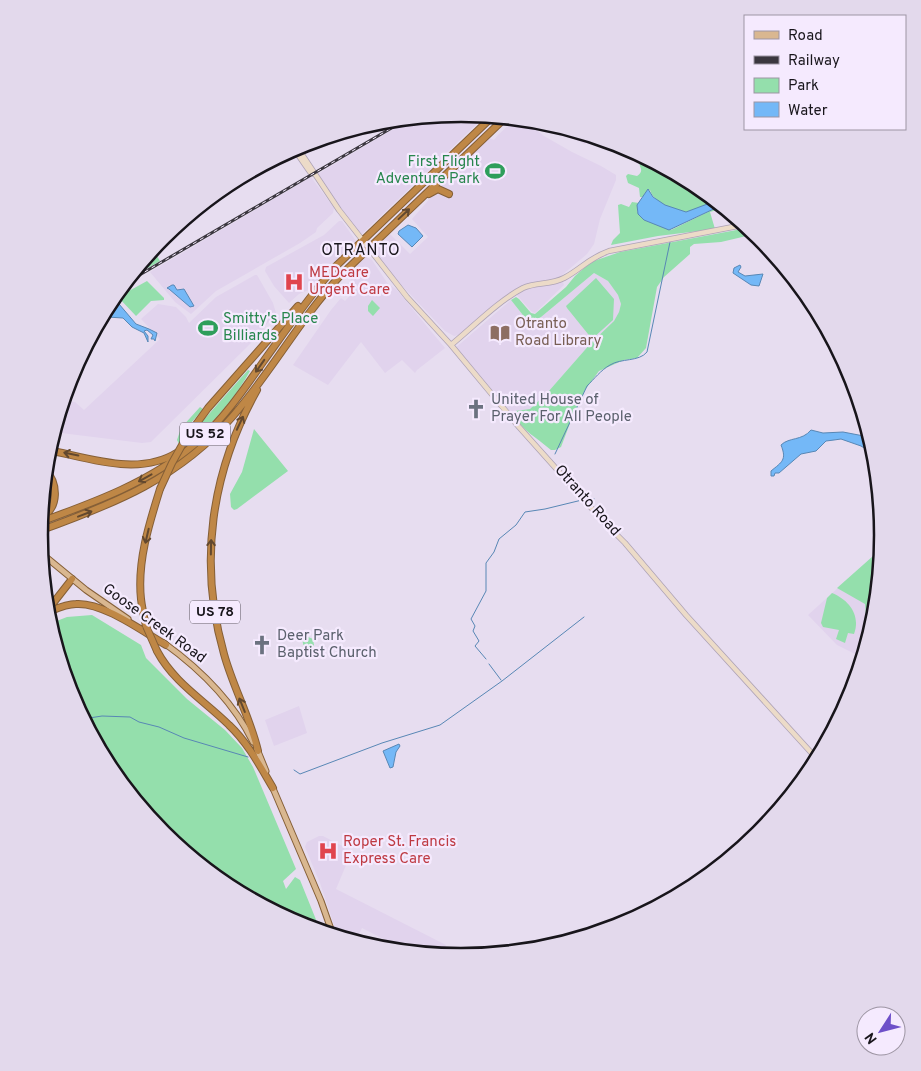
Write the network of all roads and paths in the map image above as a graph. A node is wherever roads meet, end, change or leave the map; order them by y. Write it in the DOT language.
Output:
graph roads {
  1 [pos="486,123"];
  2 [pos="498,124"];
  3 [pos="300,155"];
  4 [pos="448,194"];
  5 [pos="421,198"];
  6 [pos="735,227"];
  7 [pos="363,239"];
  8 [pos="369,247"];
  9 [pos="320,284"];
  10 [pos="451,345"];
  11 [pos="280,352"];
  12 [pos="225,414"];
  13 [pos="56,452"];
  14 [pos="52,477"];
  15 [pos="48,511"];
  16 [pos="48,519"];
  17 [pos="48,528"];
  18 [pos="48,560"];
  19 [pos="72,580"];
  20 [pos="53,603"];
  21 [pos="54,609"];
  22 [pos="166,645"];
  23 [pos="258,751"];
  24 [pos="811,753"];
  25 [pos="273,788"];
  26 [pos="330,928"];
  1 -- 7 [label="highway, US 52"];
  2 -- 5 [label="highway, US 52"];
  3 -- 7 [label="street, Otranto Road"];
  4 -- 5 [label="highway"];
  8 -- 5 [label="highway, US 52, one-way"];
  6 -- 10 [label="street"];
  7 -- 8 [label="street, Otranto Road"];
  7 -- 9 [label="highway, US 52"];
  8 -- 10 [label="street, Otranto Road"];
  8 -- 11 [label="highway, US 52"];
  9 -- 12 [label="highway, US 52, one-way"];
  9 -- 25 [label="highway, US 78, one-way, bridge"];
  10 -- 24 [label="street, Otranto Road"];
  17 -- 11 [label="highway, US 52, one-way"];
  23 -- 11 [label="highway, US 78, one-way"];
  12 -- 13 [label="highway, one-way"];
  12 -- 16 [label="highway, US 52, one-way"];
  14 -- 15 [label="highway"];
  18 -- 19 [label="main road, Goose Creek Road"];
  19 -- 20 [label="highway"];
  19 -- 22 [label="main road, Goose Creek Road"];
  21 -- 22 [label="highway"];
  22 -- 23 [label="main road, Goose Creek Road"];
  23 -- 25 [label="main road, US 78"];
  25 -- 26 [label="main road, US 78"];
}
